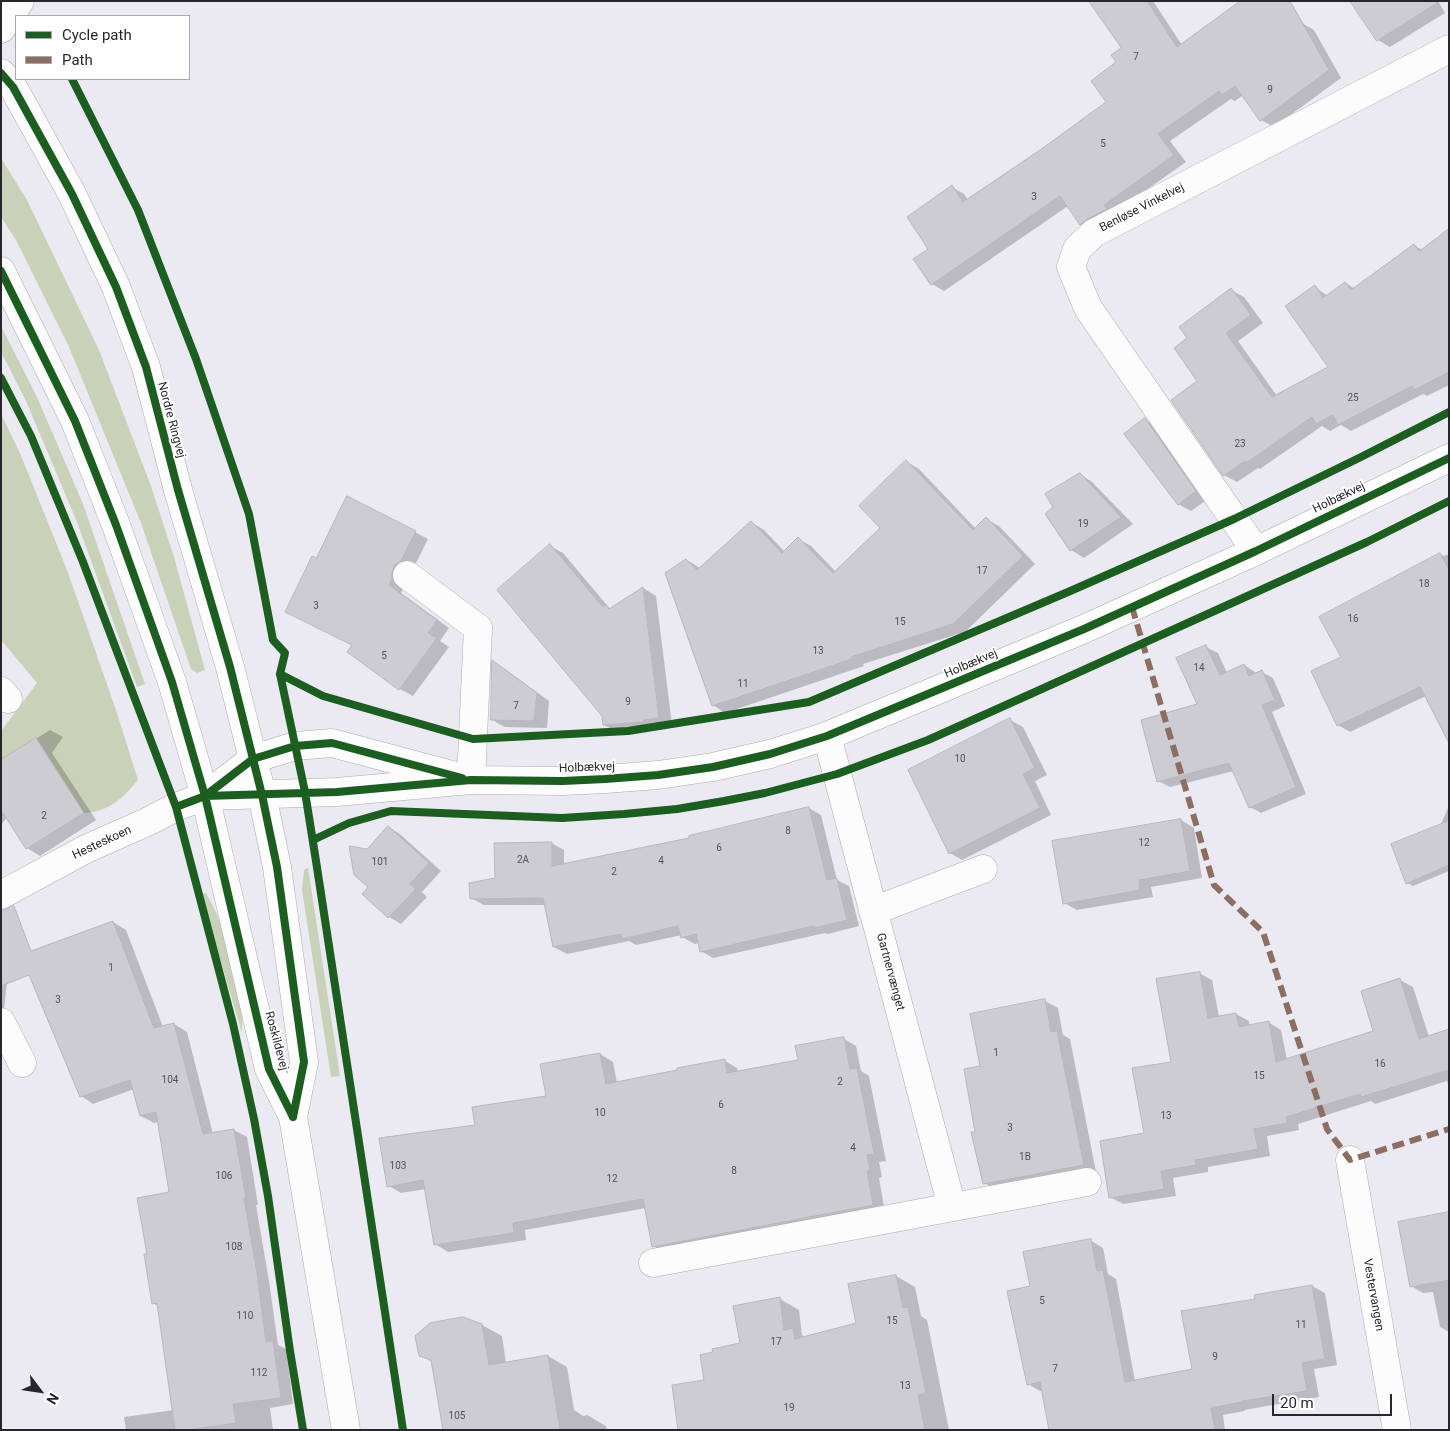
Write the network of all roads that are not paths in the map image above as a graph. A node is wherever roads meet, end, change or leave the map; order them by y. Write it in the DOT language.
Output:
graph roads {
  1 [pos="20,1"];
  2 [pos="1,29"];
  3 [pos="1449,49"];
  4 [pos="1,73"];
  5 [pos="1,271"];
  6 [pos="1449,458"];
  7 [pos="1256,551"];
  8 [pos="407,575"];
  9 [pos="827,736"];
  10 [pos="253,759"];
  11 [pos="471,780"];
  12 [pos="262,795"];
  13 [pos="205,796"];
  14 [pos="983,869"];
  15 [pos="1,895"];
  16 [pos="874,911"];
  17 [pos="1,1022"];
  18 [pos="22,1063"];
  19 [pos="293,1117"];
  20 [pos="1350,1160"];
  21 [pos="1087,1182"];
  22 [pos="952,1207"];
  23 [pos="653,1263"];
  24 [pos="346,1430"];
  25 [pos="1397,1430"];
  1 -- 2 [label="main road"];
  3 -- 7 [label="main road, Benløse Vinkelvej"];
  4 -- 10 [label="main road, Nordre Ringvej"];
  5 -- 13 [label="main road"];
  6 -- 7 [label="main road, Holbækvej"];
  7 -- 9 [label="main road, Holbækvej"];
  8 -- 11 [label="main road"];
  9 -- 11 [label="main road, Holbækvej"];
  9 -- 16 [label="main road, Gartnervænget"];
  10 -- 11 [label="main road, Holbækvej"];
  10 -- 12 [label="main road, Nordre Ringvej"];
  10 -- 13 [label="main road, Holbækvej"];
  11 -- 12 [label="main road, Holbækvej"];
  12 -- 13 [label="main road, Holbækvej"];
  12 -- 19 [label="main road, Roskildevej"];
  13 -- 15 [label="main road, Hesteskoen"];
  13 -- 19 [label="main road, Roskildevej"];
  14 -- 16 [label="main road"];
  16 -- 22 [label="main road, Gartnervænget"];
  17 -- 18 [label="main road"];
  19 -- 24 [label="main road, Roskildevej"];
  20 -- 25 [label="main road, Vestervangen"];
  21 -- 22 [label="main road"];
  22 -- 23 [label="main road"];
}
